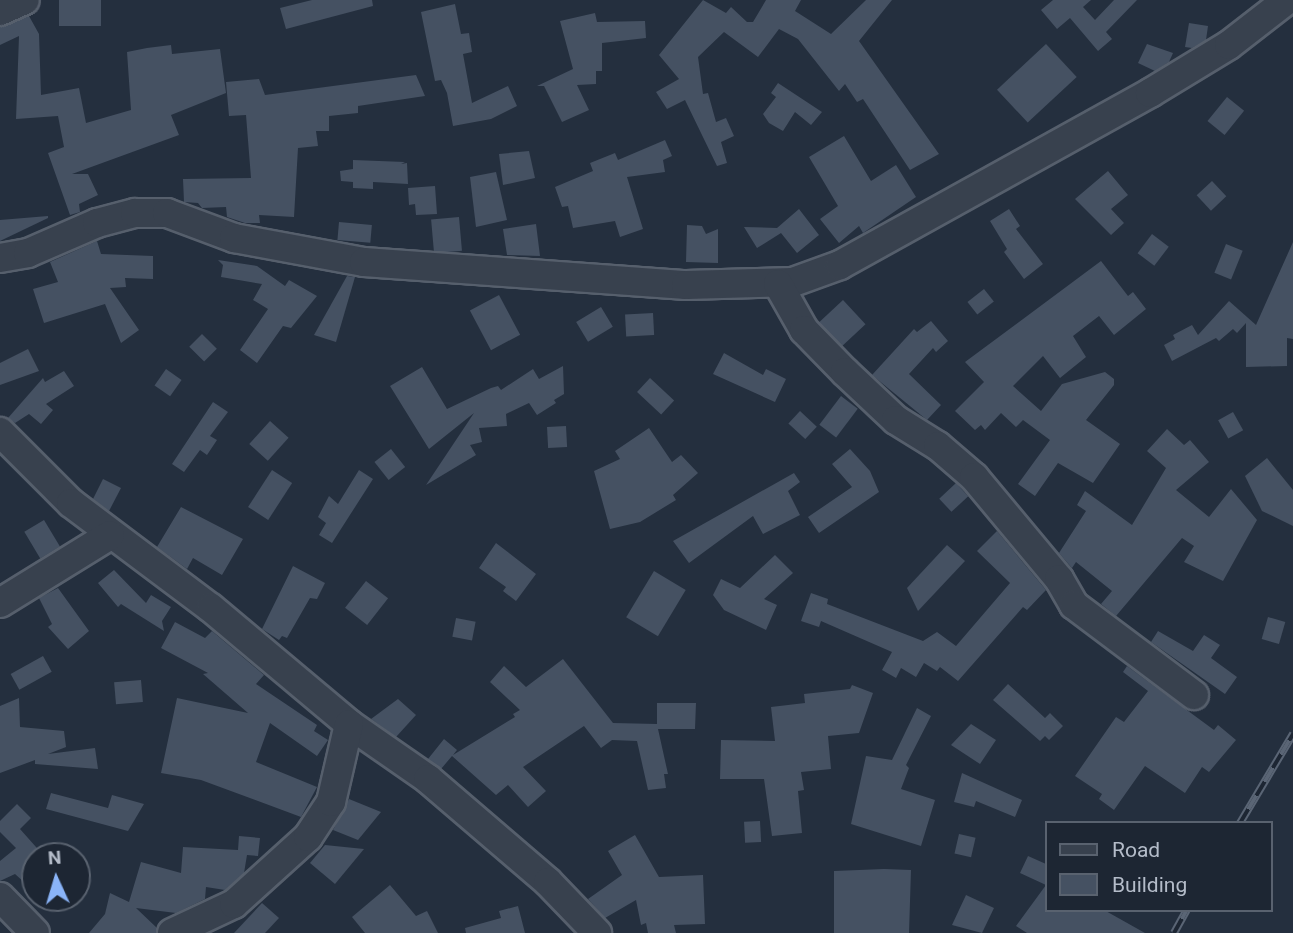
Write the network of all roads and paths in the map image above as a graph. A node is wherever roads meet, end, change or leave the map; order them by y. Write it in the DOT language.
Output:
graph roads {
  1 [pos="25,0"];
  2 [pos="1287,0"];
  3 [pos="0,11"];
  4 [pos="1,260"];
  5 [pos="778,284"];
  6 [pos="0,432"];
  7 [pos="110,535"];
  8 [pos="0,603"];
  9 [pos="1194,695"];
  10 [pos="349,724"];
  11 [pos="0,897"];
  12 [pos="205,917"];
  13 [pos="35,933"];
  14 [pos="172,933"];
  15 [pos="232,933"];
  16 [pos="597,933"];
  1 -- 3 [label="street"];
  2 -- 5 [label="street"];
  4 -- 5 [label="street"];
  5 -- 9 [label="street"];
  6 -- 7 [label="street"];
  7 -- 8 [label="street"];
  7 -- 10 [label="street"];
  10 -- 12 [label="street"];
  10 -- 16 [label="street"];
  11 -- 13 [label="street"];
  12 -- 14 [label="street"];
  12 -- 15 [label="street"];
}
